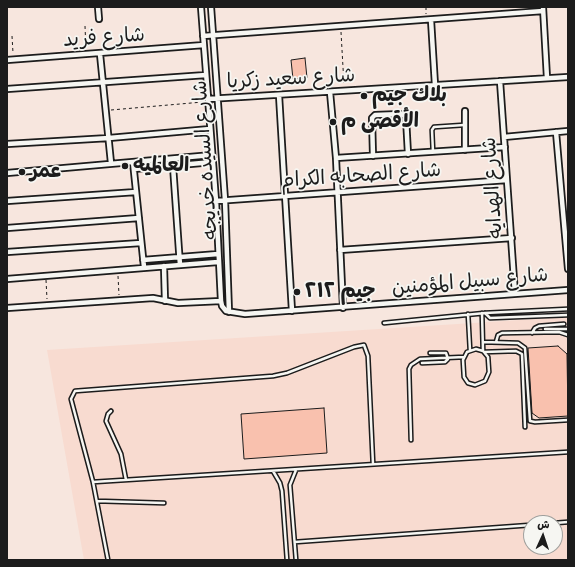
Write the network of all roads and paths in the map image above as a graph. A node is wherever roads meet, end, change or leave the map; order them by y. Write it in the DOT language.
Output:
graph roads {
  1 [pos="98,7"];
  2 [pos="201,7"];
  3 [pos="211,7"];
  4 [pos="426,7"];
  5 [pos="543,9"];
  6 [pos="99,19"];
  7 [pos="429,20"];
  8 [pos="85,26"];
  9 [pos="341,26"];
  10 [pos="213,35"];
  11 [pos="12,36"];
  12 [pos="203,36"];
  13 [pos="204,45"];
  14 [pos="100,54"];
  15 [pos="86,55"];
  16 [pos="7,60"];
  17 [pos="14,60"];
  18 [pos="206,75"];
  19 [pos="568,77"];
  20 [pos="547,78"];
  21 [pos="500,81"];
  22 [pos="103,82"];
  23 [pos="435,85"];
  24 [pos="7,89"];
  25 [pos="344,91"];
  26 [pos="330,92"];
  27 [pos="278,95"];
  28 [pos="218,98"];
  29 [pos="208,100"];
  30 [pos="106,110"];
  31 [pos="465,111"];
  32 [pos="465,124"];
  33 [pos="210,129"];
  34 [pos="568,131"];
  35 [pos="556,132"];
  36 [pos="504,137"];
  37 [pos="109,138"];
  38 [pos="7,144"];
  39 [pos="505,147"];
  40 [pos="465,150"];
  41 [pos="433,152"];
  42 [pos="408,154"];
  43 [pos="212,155"];
  44 [pos="373,156"];
  45 [pos="336,158"];
  46 [pos="133,162"];
  47 [pos="213,162"];
  48 [pos="111,163"];
  49 [pos="173,166"];
  50 [pos="134,169"];
  51 [pos="7,173"];
  52 [pos="508,180"];
  53 [pos="136,192"];
  54 [pos="337,192"];
  55 [pos="285,196"];
  56 [pos="225,200"];
  57 [pos="7,201"];
  58 [pos="216,201"];
  59 [pos="139,218"];
  60 [pos="7,228"];
  61 [pos="512,238"];
  62 [pos="141,243"];
  63 [pos="340,250"];
  64 [pos="7,252"];
  65 [pos="218,254"];
  66 [pos="180,257"];
  67 [pos="143,260"];
  68 [pos="218,262"];
  69 [pos="180,265"];
  70 [pos="164,266"];
  71 [pos="144,267"];
  72 [pos="568,269"];
  73 [pos="117,270"];
  74 [pos="46,276"];
  75 [pos="7,279"];
  76 [pos="568,290"];
  77 [pos="515,294"];
  78 [pos="119,300"];
  79 [pos="221,300"];
  80 [pos="165,301"];
  81 [pos="47,304"];
  82 [pos="7,308"];
  83 [pos="343,308"];
  84 [pos="568,309"];
  85 [pos="292,311"];
  86 [pos="229,312"];
  87 [pos="484,313"];
  88 [pos="468,314"];
  89 [pos="568,315"];
  90 [pos="384,323"];
  91 [pos="564,324"];
  92 [pos="545,329"];
  93 [pos="568,329"];
  94 [pos="532,333"];
  95 [pos="568,335"];
  96 [pos="483,342"];
  97 [pos="496,342"];
  98 [pos="470,350"];
  99 [pos="484,351"];
  100 [pos="430,353"];
  101 [pos="464,357"];
  102 [pos="448,358"];
  103 [pos="422,363"];
  104 [pos="112,411"];
  105 [pos="568,420"];
  106 [pos="525,427"];
  107 [pos="411,440"];
  108 [pos="568,452"];
  109 [pos="373,464"];
  110 [pos="296,470"];
  111 [pos="273,471"];
  112 [pos="126,480"];
  113 [pos="93,482"];
  114 [pos="97,501"];
  115 [pos="164,503"];
  116 [pos="523,527"];
  117 [pos="295,542"];
  118 [pos="108,560"];
  119 [pos="282,560"];
  120 [pos="287,560"];
  121 [pos="296,560"];
  1 -- 6 [label="street"];
  2 -- 12 [label="street, شارع السيده خديجه"];
  3 -- 10 [label="street, شارع السيده خديجه"];
  4 -- 7 [label="path"];
  5 -- 7 [label="street"];
  5 -- 20 [label="street"];
  7 -- 9 [label="street"];
  7 -- 23 [label="street"];
  8 -- 15 [label="path"];
  9 -- 10 [label="street"];
  9 -- 25 [label="path"];
  10 -- 12 [label="street"];
  10 -- 28 [label="street, شارع السيده خديجه"];
  11 -- 17 [label="path"];
  12 -- 13 [label="street, شارع السيده خديجه"];
  13 -- 14 [label="street, شارع فريد"];
  13 -- 18 [label="street, شارع السيده خديجه"];
  14 -- 15 [label="street, شارع فريد"];
  14 -- 22 [label="street"];
  15 -- 17 [label="street, شارع فريد"];
  16 -- 17 [label="street, شارع فريد"];
  18 -- 22 [label="street"];
  18 -- 29 [label="street, شارع السيده خديجه"];
  19 -- 20 [label="street, شارع سعيد زكريا"];
  20 -- 21 [label="street, شارع سعيد زكريا"];
  21 -- 23 [label="street, شارع سعيد زكريا"];
  21 -- 36 [label="street, شارع الهدايه"];
  22 -- 24 [label="street"];
  22 -- 30 [label="street"];
  23 -- 25 [label="street, شارع سعيد زكريا"];
  25 -- 26 [label="street, شارع سعيد زكريا"];
  26 -- 27 [label="street, شارع سعيد زكريا"];
  26 -- 45 [label="street"];
  27 -- 28 [label="street, شارع سعيد زكريا"];
  27 -- 55 [label="street"];
  28 -- 29 [label="street, شارع سعيد زكريا"];
  28 -- 56 [label="street, شارع السيده خديجه"];
  29 -- 30 [label="path"];
  29 -- 33 [label="street, شارع السيده خديجه"];
  30 -- 37 [label="street"];
  31 -- 32 [label="street"];
  32 -- 40 [label="street"];
  32 -- 41 [label="lane"];
  33 -- 37 [label="street"];
  33 -- 43 [label="street, شارع السيده خديجه"];
  34 -- 35 [label="street"];
  35 -- 36 [label="street"];
  35 -- 72 [label="street"];
  36 -- 39 [label="street, شارع الهدايه"];
  37 -- 38 [label="street"];
  37 -- 48 [label="street"];
  39 -- 40 [label="street"];
  39 -- 52 [label="street, شارع الهدايه"];
  40 -- 41 [label="street"];
  41 -- 42 [label="street"];
  42 -- 44 [label="street"];
  42 -- 44 [label="street"];
  43 -- 46 [label="street"];
  43 -- 47 [label="street, شارع السيده خديجه"];
  44 -- 45 [label="street"];
  45 -- 54 [label="street"];
  46 -- 48 [label="street"];
  46 -- 50 [label="street"];
  47 -- 49 [label="street"];
  47 -- 58 [label="street, شارع السيده خديجه"];
  48 -- 51 [label="street"];
  49 -- 50 [label="street"];
  49 -- 66 [label="street"];
  50 -- 53 [label="street"];
  52 -- 54 [label="street, شارع الصحابه الكرام"];
  52 -- 61 [label="street, شارع الهدايه"];
  53 -- 57 [label="street"];
  53 -- 59 [label="street"];
  54 -- 55 [label="street, شارع الصحابه الكرام"];
  54 -- 63 [label="street"];
  55 -- 56 [label="street, شارع الصحابه الكرام"];
  55 -- 85 [label="street"];
  56 -- 58 [label="street, شارع الصحابه الكرام"];
  56 -- 86 [label="street, شارع السيده خديجه"];
  58 -- 65 [label="street, شارع السيده خديجه"];
  59 -- 60 [label="street"];
  59 -- 62 [label="street"];
  61 -- 63 [label="street"];
  61 -- 77 [label="street, شارع الهدايه"];
  62 -- 64 [label="street"];
  62 -- 67 [label="street"];
  63 -- 83 [label="street"];
  65 -- 66 [label="street"];
  65 -- 68 [label="street, شارع السيده خديجه"];
  66 -- 67 [label="street"];
  66 -- 69 [label="street"];
  67 -- 71 [label="street"];
  68 -- 69 [label="street"];
  68 -- 79 [label="street, شارع السيده خديجه"];
  69 -- 70 [label="street"];
  70 -- 71 [label="street"];
  70 -- 80 [label="street"];
  71 -- 73 [label="street"];
  73 -- 74 [label="street"];
  73 -- 78 [label="path"];
  74 -- 75 [label="street"];
  74 -- 81 [label="path"];
  76 -- 77 [label="street, شارع سبيل المؤمنين"];
  77 -- 83 [label="street, شارع سبيل المؤمنين"];
  78 -- 80 [label="street"];
  78 -- 81 [label="street"];
  79 -- 80 [label="street"];
  79 -- 86 [label="street"];
  81 -- 82 [label="street"];
  83 -- 85 [label="street, شارع سبيل المؤمنين"];
  84 -- 87 [label="lane"];
  85 -- 86 [label="street, شارع سبيل المؤمنين"];
  87 -- 88 [label="lane"];
  87 -- 89 [label="lane"];
  87 -- 96 [label="lane"];
  88 -- 90 [label="lane"];
  88 -- 98 [label="lane"];
  91 -- 94 [label="lane"];
  92 -- 93 [label="lane"];
  94 -- 95 [label="lane"];
  94 -- 97 [label="lane"];
  96 -- 97 [label="lane"];
  96 -- 99 [label="lane"];
  97 -- 105 [label="lane"];
  98 -- 99 [label="lane"];
  98 -- 101 [label="lane"];
  99 -- 101 [label="lane"];
  99 -- 106 [label="lane"];
  100 -- 102 [label="lane"];
  101 -- 102 [label="lane"];
  102 -- 103 [label="lane"];
  102 -- 107 [label="lane"];
  104 -- 112 [label="lane"];
  108 -- 109 [label="lane"];
  109 -- 110 [label="lane"];
  109 -- 113 [label="lane"];
  110 -- 111 [label="lane"];
  110 -- 117 [label="lane"];
  111 -- 112 [label="lane"];
  111 -- 120 [label="lane"];
  112 -- 113 [label="lane"];
  113 -- 114 [label="lane"];
  114 -- 115 [label="lane"];
  114 -- 118 [label="lane"];
  116 -- 117 [label="lane"];
  117 -- 121 [label="lane"];
  119 -- 120 [label="lane"];
}
